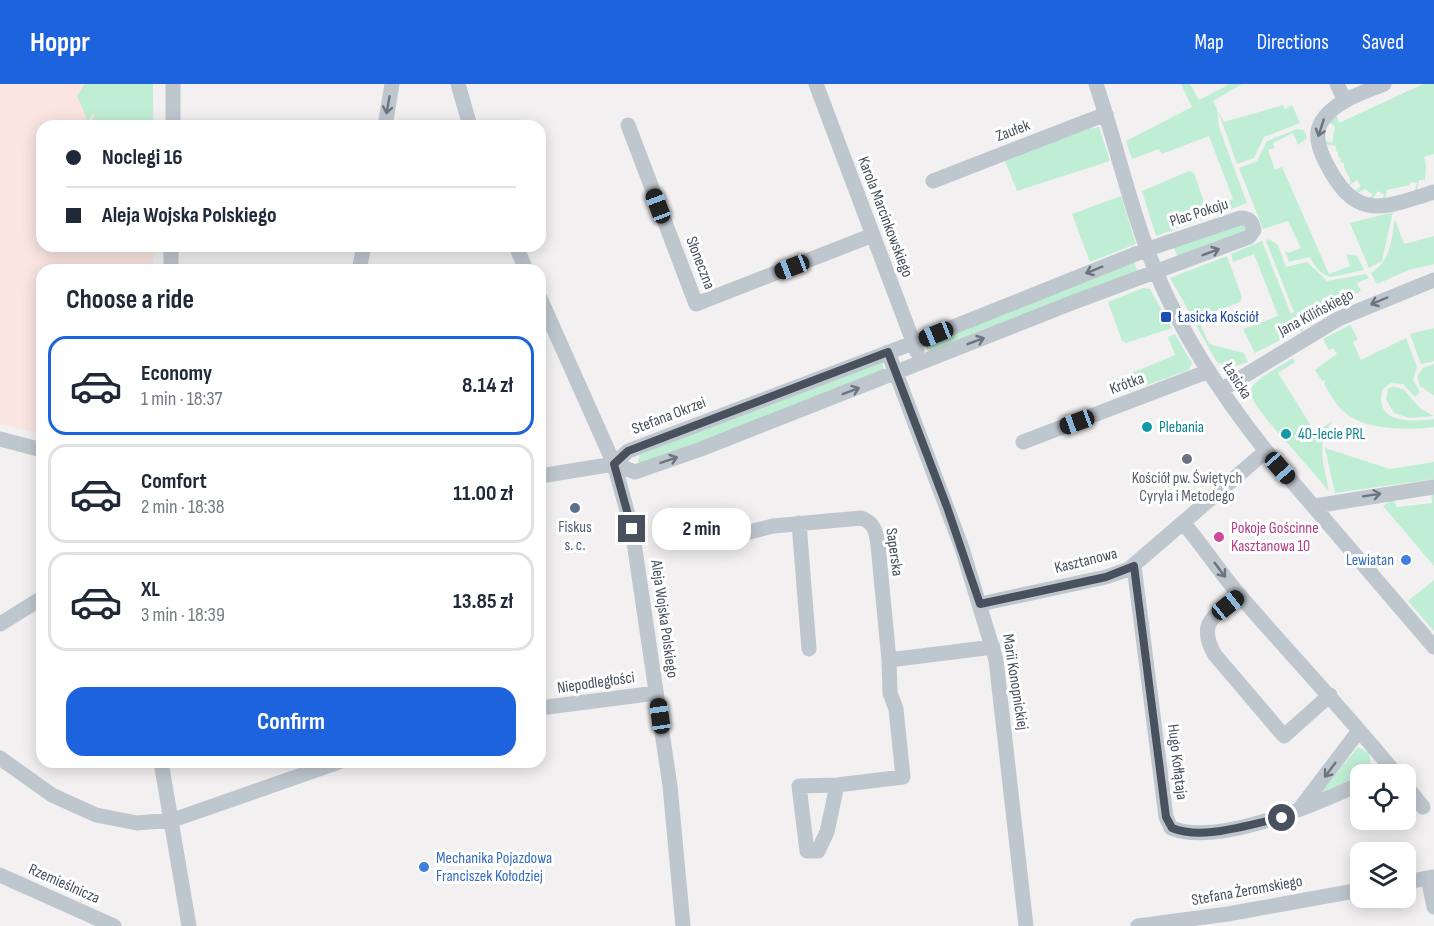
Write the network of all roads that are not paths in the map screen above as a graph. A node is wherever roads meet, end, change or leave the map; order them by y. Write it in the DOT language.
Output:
graph roads {
  1 [pos="173,84"];
  2 [pos="392,84"];
  3 [pos="458,84"];
  4 [pos="816,84"];
  5 [pos="1096,84"];
  6 [pos="1337,84"];
  7 [pos="1384,84"];
  8 [pos="1345,101"];
  9 [pos="1106,114"];
  10 [pos="173,120"];
  11 [pos="386,120"];
  12 [pos="468,120"];
  13 [pos="628,125"];
  14 [pos="933,181"];
  15 [pos="1434,192"];
  16 [pos="873,235"];
  17 [pos="1148,249"];
  18 [pos="1156,272"];
  19 [pos="1434,280"];
  20 [pos="546,311"];
  21 [pos="913,343"];
  22 [pos="888,352"];
  23 [pos="922,363"];
  24 [pos="1209,371"];
  25 [pos="896,373"];
  26 [pos="1221,390"];
  27 [pos="0,439"];
  28 [pos="1023,442"];
  29 [pos="36,448"];
  30 [pos="1266,451"];
  31 [pos="614,464"];
  32 [pos="546,475"];
  33 [pos="1434,487"];
  34 [pos="1315,506"];
  35 [pos="799,524"];
  36 [pos="1184,524"];
  37 [pos="746,533"];
  38 [pos="1134,566"];
  39 [pos="1240,595"];
  40 [pos="36,602"];
  41 [pos="980,604"];
  42 [pos="0,624"];
  43 [pos="993,647"];
  44 [pos="1434,647"];
  45 [pos="809,649"];
  46 [pos="889,660"];
  47 [pos="656,693"];
  48 [pos="1330,695"];
  49 [pos="546,707"];
  50 [pos="1358,732"];
  51 [pos="0,758"];
  52 [pos="1382,764"];
  53 [pos="162,768"];
  54 [pos="322,768"];
  55 [pos="837,785"];
  56 [pos="1350,789"];
  57 [pos="1416,798"];
  58 [pos="1301,807"];
  59 [pos="1423,807"];
  60 [pos="173,820"];
  61 [pos="0,875"];
  62 [pos="1431,877"];
  63 [pos="1416,880"];
  64 [pos="1350,892"];
  65 [pos="1434,907"];
  66 [pos="1229,920"];
  67 [pos="114,926"];
  68 [pos="189,926"];
  69 [pos="683,926"];
  70 [pos="1026,926"];
  71 [pos="1138,926"];
  1 -- 10 [label="street"];
  2 -- 11 [label="street, one-way"];
  3 -- 12 [label="street"];
  4 -- 16 [label="street, Karola Marcinkowskiego"];
  5 -- 9 [label="street, Łasicka"];
  6 -- 8 [label="street"];
  7 -- 8 [label="street"];
  8 -- 15 [label="street, one-way"];
  9 -- 14 [label="street, Zaułek"];
  9 -- 17 [label="street, Łasicka"];
  13 -- 16 [label="street, Słoneczna"];
  16 -- 21 [label="street, Karola Marcinkowskiego"];
  17 -- 18 [label="street, Łasicka"];
  18 -- 17 [label="street, Plac Pokoju, one-way"];
  17 -- 21 [label="street, Stefana Okrzei, one-way"];
  23 -- 18 [label="street, one-way"];
  18 -- 24 [label="street, Łasicka"];
  19 -- 26 [label="street, Jana Kilińskiego, one-way"];
  20 -- 31 [label="street, Aleja Wojska Polskiego"];
  21 -- 22 [label="street, Stefana Okrzei"];
  21 -- 23 [label="street, Karola Marcinkowskiego"];
  22 -- 25 [label="street, Marii Konopnickiej"];
  22 -- 31 [label="street, Stefana Okrzei"];
  23 -- 25 [label="street"];
  24 -- 26 [label="street, Łasicka"];
  24 -- 28 [label="street, Krótka"];
  31 -- 25 [label="street, one-way"];
  25 -- 41 [label="street, Marii Konopnickiej"];
  26 -- 30 [label="street, Łasicka"];
  27 -- 29 [label="street"];
  30 -- 34 [label="street, Łasicka"];
  30 -- 36 [label="street, Kasztanowa"];
  31 -- 32 [label="street"];
  31 -- 47 [label="street, Aleja Wojska Polskiego"];
  34 -- 33 [label="street, one-way"];
  34 -- 44 [label="street, Łasicka"];
  35 -- 37 [label="street, Saperska"];
  35 -- 45 [label="street"];
  35 -- 46 [label="street, Saperska"];
  36 -- 38 [label="street, Kasztanowa"];
  36 -- 39 [label="street, one-way"];
  38 -- 41 [label="street, Kasztanowa"];
  38 -- 58 [label="street, Hugo Kołłątaja"];
  39 -- 48 [label="street"];
  39 -- 48 [label="street"];
  40 -- 42 [label="street"];
  41 -- 43 [label="street, Marii Konopnickiej"];
  43 -- 46 [label="street"];
  43 -- 70 [label="street, Marii Konopnickiej"];
  46 -- 55 [label="street, Saperska"];
  47 -- 49 [label="street, Niepodległości"];
  47 -- 69 [label="street, Aleja Wojska Polskiego"];
  48 -- 50 [label="street"];
  50 -- 52 [label="street"];
  50 -- 58 [label="street, Hugo Kołłątaja, one-way"];
  51 -- 60 [label="street"];
  53 -- 60 [label="street"];
  54 -- 60 [label="street"];
  56 -- 58 [label="street, Hugo Kołłątaja"];
  57 -- 59 [label="street"];
  60 -- 68 [label="street"];
  61 -- 67 [label="street, Rzemieślnicza"];
  62 -- 63 [label="street"];
  62 -- 65 [label="street"];
  64 -- 66 [label="street, Stefana Żeromskiego"];
  66 -- 71 [label="street, Stefana Żeromskiego"];
}
